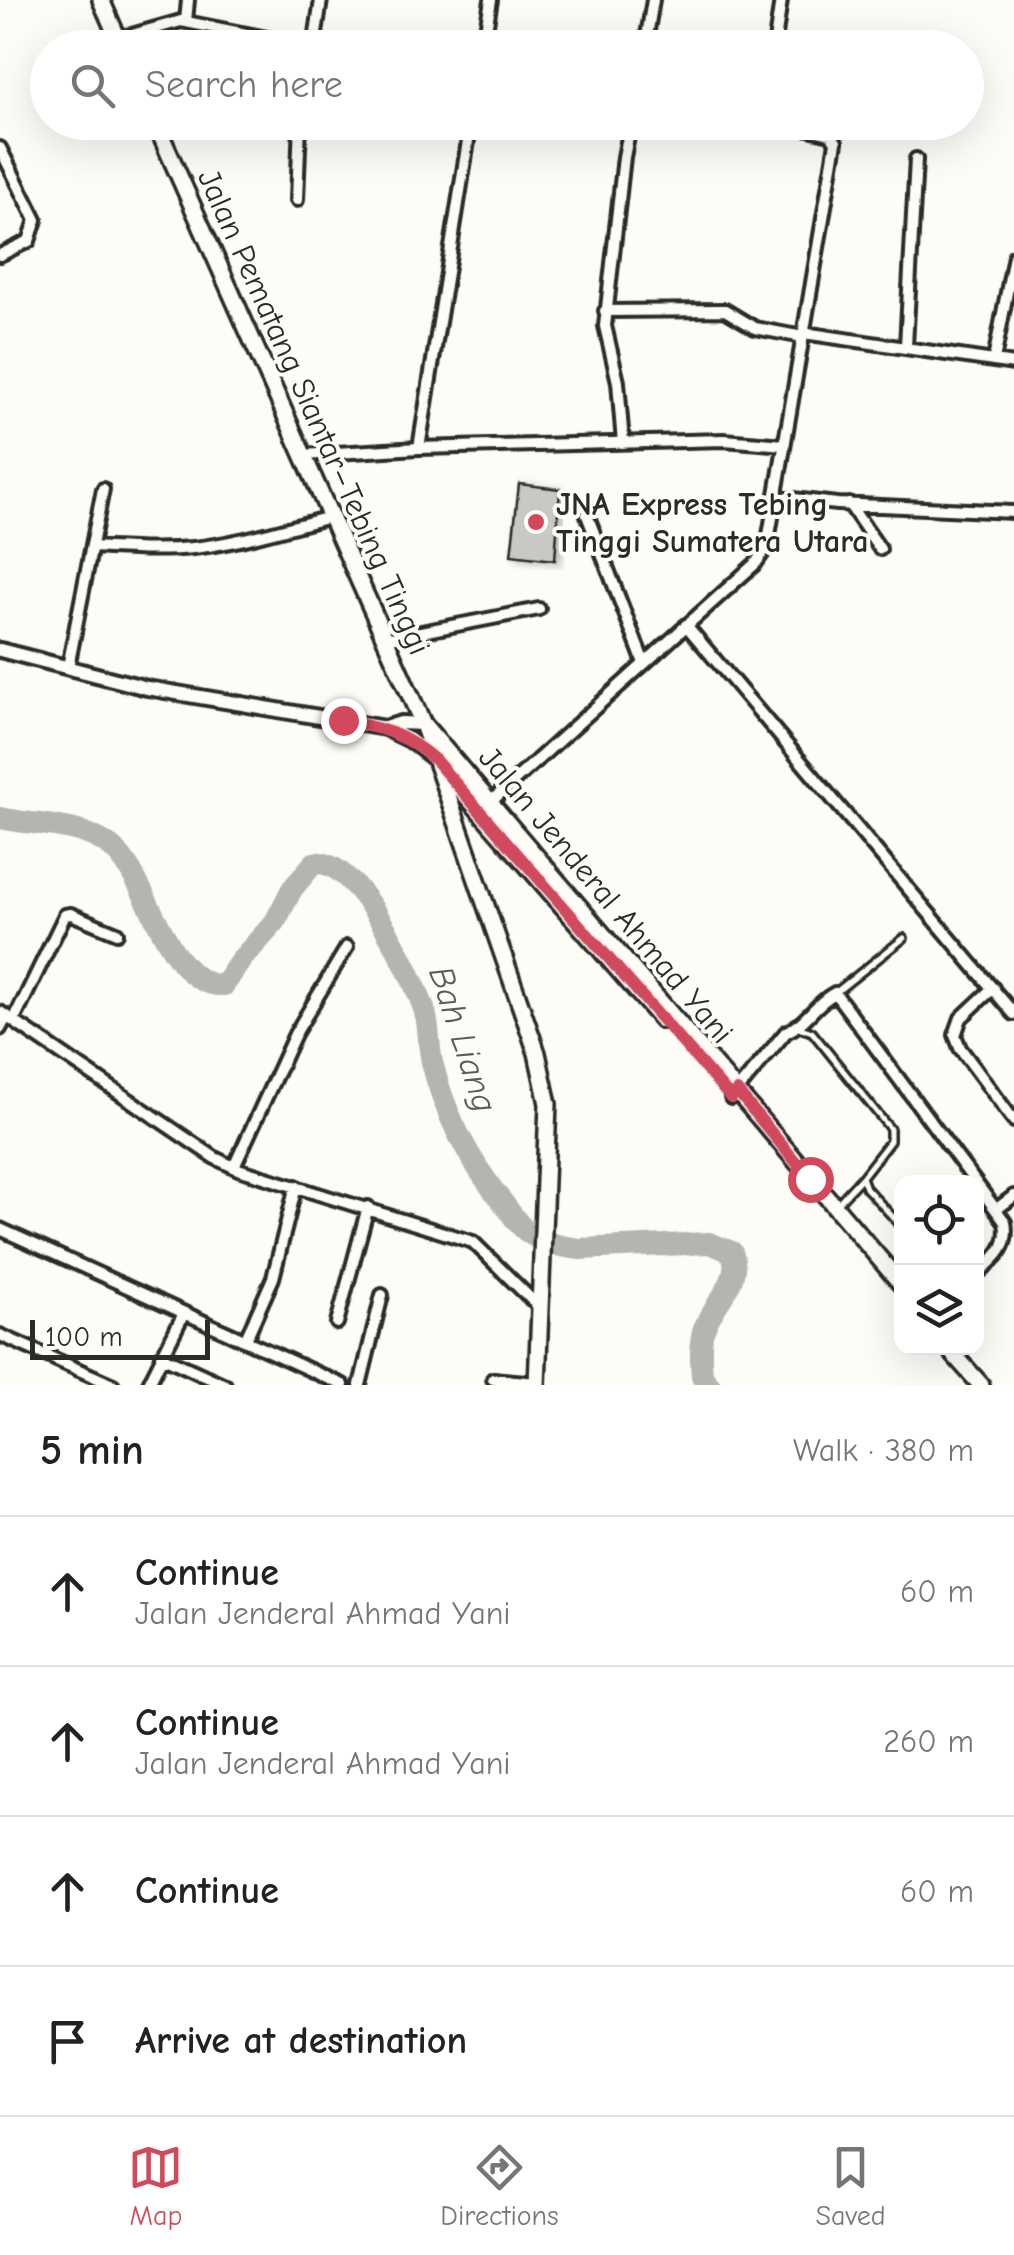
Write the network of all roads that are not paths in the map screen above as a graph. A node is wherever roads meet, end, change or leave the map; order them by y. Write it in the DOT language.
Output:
graph roads {
  1 [pos="100,0"];
  2 [pos="188,0"];
  3 [pos="322,0"];
  4 [pos="491,0"];
  5 [pos="653,0"];
  6 [pos="781,0"];
  7 [pos="186,22"];
  8 [pos="114,30"];
  9 [pos="161,30"];
  10 [pos="226,30"];
  11 [pos="316,30"];
  12 [pos="486,30"];
  13 [pos="648,30"];
  14 [pos="777,30"];
  15 [pos="163,140"];
  16 [pos="299,140"];
  17 [pos="467,140"];
  18 [pos="627,140"];
  19 [pos="835,140"];
  20 [pos="0,148"];
  21 [pos="916,159"];
  22 [pos="297,200"];
  23 [pos="0,255"];
  24 [pos="1014,256"];
  25 [pos="605,311"];
  26 [pos="804,335"];
  27 [pos="906,346"];
  28 [pos="994,360"];
  29 [pos="1014,364"];
  30 [pos="623,443"];
  31 [pos="784,444"];
  32 [pos="419,448"];
  33 [pos="303,455"];
  34 [pos="103,488"];
  35 [pos="776,496"];
  36 [pos="849,504"];
  37 [pos="1014,512"];
  38 [pos="588,514"];
  39 [pos="330,516"];
  40 [pos="92,547"];
  41 [pos="880,550"];
  42 [pos="539,609"];
  43 [pos="686,625"];
  44 [pos="385,639"];
  45 [pos="0,650"];
  46 [pos="644,663"];
  47 [pos="68,668"];
  48 [pos="423,724"];
  49 [pos="384,728"];
  50 [pos="435,760"];
  51 [pos="486,806"];
  52 [pos="117,933"];
  53 [pos="904,938"];
  54 [pos="346,946"];
  55 [pos="993,988"];
  56 [pos="835,993"];
  57 [pos="1014,1014"];
  58 [pos="7,1016"];
  59 [pos="798,1027"];
  60 [pos="0,1029"];
  61 [pos="734,1095"];
  62 [pos="1014,1122"];
  63 [pos="234,1167"];
  64 [pos="971,1175"];
  65 [pos="862,1177"];
  66 [pos="296,1186"];
  67 [pos="984,1192"];
  68 [pos="1014,1196"];
  69 [pos="368,1208"];
  70 [pos="998,1208"];
  71 [pos="832,1210"];
  72 [pos="894,1218"];
  73 [pos="0,1229"];
  74 [pos="1010,1235"];
  75 [pos="984,1268"];
  76 [pos="894,1276"];
  77 [pos="894,1284"];
  78 [pos="382,1295"];
  79 [pos="540,1309"];
  80 [pos="184,1313"];
  81 [pos="337,1323"];
  82 [pos="0,1336"];
  83 [pos="245,1341"];
  84 [pos="954,1355"];
  85 [pos="964,1355"];
  86 [pos="161,1356"];
  87 [pos="493,1378"];
  88 [pos="537,1384"];
  89 [pos="113,1385"];
  90 [pos="148,1385"];
  91 [pos="225,1385"];
  92 [pos="344,1385"];
  93 [pos="360,1385"];
  94 [pos="981,1385"];
  95 [pos="990,1385"];
  1 -- 8 [label="main road"];
  2 -- 7 [label="street"];
  3 -- 11 [label="street"];
  4 -- 12 [label="street"];
  5 -- 13 [label="street"];
  6 -- 14 [label="street"];
  7 -- 9 [label="street"];
  7 -- 10 [label="street"];
  15 -- 33 [label="main road, Jalan Pematang Siantar–Tebing Tinggi"];
  16 -- 22 [label="street"];
  17 -- 32 [label="street"];
  18 -- 25 [label="street"];
  19 -- 26 [label="street"];
  20 -- 23 [label="street"];
  21 -- 27 [label="street"];
  24 -- 28 [label="street"];
  25 -- 26 [label="street"];
  25 -- 30 [label="street"];
  26 -- 27 [label="street"];
  26 -- 31 [label="street"];
  27 -- 28 [label="street"];
  28 -- 29 [label="street"];
  30 -- 31 [label="street"];
  30 -- 32 [label="street"];
  31 -- 35 [label="street"];
  32 -- 33 [label="street"];
  33 -- 39 [label="main road, Jalan Pematang Siantar–Tebing Tinggi"];
  34 -- 40 [label="street"];
  35 -- 36 [label="street"];
  35 -- 43 [label="street"];
  36 -- 37 [label="street"];
  36 -- 41 [label="street"];
  38 -- 46 [label="street"];
  39 -- 40 [label="street"];
  39 -- 44 [label="main road, Jalan Pematang Siantar–Tebing Tinggi"];
  40 -- 47 [label="street"];
  42 -- 44 [label="street"];
  43 -- 46 [label="street"];
  43 -- 55 [label="street"];
  44 -- 48 [label="main road, Jalan Pematang Siantar–Tebing Tinggi"];
  45 -- 47 [label="street"];
  46 -- 51 [label="street"];
  47 -- 49 [label="street"];
  48 -- 49 [label="street"];
  48 -- 50 [label="main road"];
  48 -- 51 [label="main road, Jalan Jenderal Ahmad Yani"];
  49 -- 50 [label="street"];
  50 -- 51 [label="main road, Jalan Jenderal Ahmad Yani"];
  50 -- 79 [label="main road"];
  51 -- 61 [label="main road, Jalan Jenderal Ahmad Yani"];
  52 -- 58 [label="street"];
  53 -- 56 [label="lane"];
  54 -- 63 [label="street"];
  55 -- 57 [label="street"];
  55 -- 62 [label="street"];
  56 -- 59 [label="street"];
  56 -- 64 [label="street"];
  58 -- 60 [label="street"];
  58 -- 63 [label="street"];
  59 -- 61 [label="street"];
  59 -- 65 [label="lane"];
  61 -- 71 [label="main road, Jalan Jenderal Ahmad Yani"];
  63 -- 66 [label="street"];
  65 -- 71 [label="lane"];
  65 -- 72 [label="lane"];
  66 -- 69 [label="street"];
  66 -- 83 [label="street"];
  67 -- 70 [label="street"];
  68 -- 70 [label="street"];
  69 -- 79 [label="street"];
  69 -- 81 [label="street"];
  70 -- 74 [label="street"];
  71 -- 76 [label="main road, Jalan Jenderal Ahmad Yani"];
  71 -- 77 [label="main road, Jalan Jenderal Ahmad Yani"];
  73 -- 80 [label="street"];
  74 -- 75 [label="street"];
  78 -- 93 [label="street"];
  79 -- 88 [label="main road"];
  80 -- 83 [label="street"];
  80 -- 86 [label="street"];
  82 -- 89 [label="street"];
  83 -- 92 [label="street"];
  84 -- 94 [label="main road"];
  85 -- 95 [label="main road"];
  86 -- 90 [label="street"];
  86 -- 91 [label="street"];
  87 -- 88 [label="street"];
}
